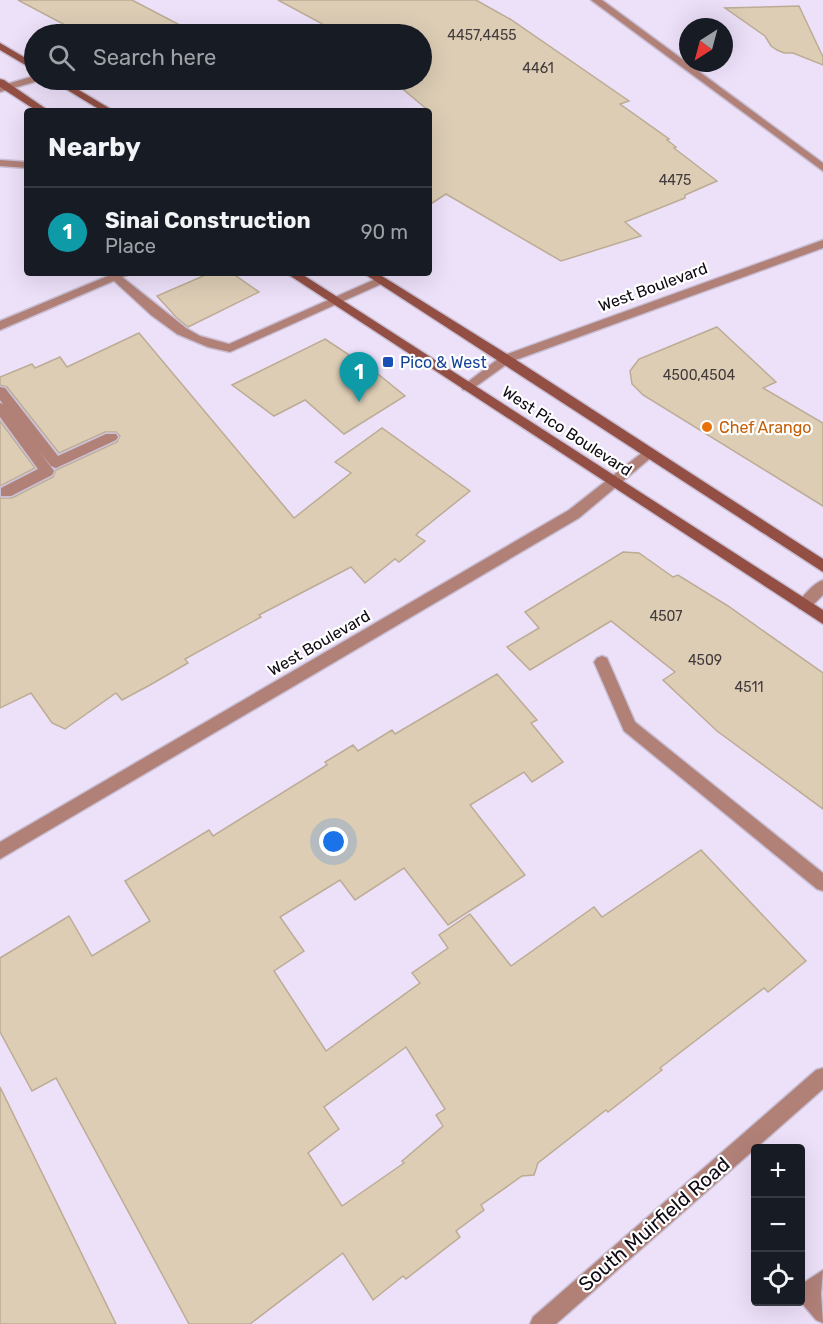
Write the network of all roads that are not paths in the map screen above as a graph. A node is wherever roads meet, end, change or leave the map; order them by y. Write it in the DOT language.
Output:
graph roads {
  1 [pos="596,0"];
  2 [pos="0,46"];
  3 [pos="24,61"];
  4 [pos="24,81"];
  5 [pos="2,86"];
  6 [pos="73,90"];
  7 [pos="39,108"];
  8 [pos="104,108"];
  9 [pos="0,163"];
  10 [pos="24,165"];
  11 [pos="823,168"];
  12 [pos="823,244"];
  13 [pos="120,276"];
  14 [pos="123,276"];
  15 [pos="297,276"];
  16 [pos="374,276"];
  17 [pos="382,281"];
  18 [pos="336,301"];
  19 [pos="0,326"];
  20 [pos="506,359"];
  21 [pos="467,387"];
  22 [pos="0,391"];
  23 [pos="0,408"];
  24 [pos="111,437"];
  25 [pos="648,453"];
  26 [pos="613,483"];
  27 [pos="6,492"];
  28 [pos="823,566"];
  29 [pos="823,586"];
  30 [pos="804,605"];
  31 [pos="823,618"];
  32 [pos="602,662"];
  33 [pos="0,850"];
  34 [pos="823,883"];
  35 [pos="823,1077"];
  36 [pos="823,1280"];
  37 [pos="823,1313"];
  38 [pos="540,1324"];
  1 -- 11 [label="street"];
  2 -- 3 [label="main road"];
  4 -- 5 [label="street"];
  5 -- 7 [label="main road"];
  6 -- 8 [label="main road"];
  9 -- 10 [label="street"];
  12 -- 20 [label="street, West Boulevard"];
  13 -- 19 [label="street"];
  14 -- 18 [label="street"];
  15 -- 18 [label="main road, West Pico Boulevard"];
  16 -- 17 [label="main road, West Pico Boulevard"];
  17 -- 18 [label="street"];
  17 -- 20 [label="main road, West Pico Boulevard"];
  18 -- 21 [label="main road, West Pico Boulevard"];
  20 -- 21 [label="street, West Boulevard"];
  20 -- 25 [label="main road, West Pico Boulevard"];
  21 -- 26 [label="main road, West Pico Boulevard"];
  22 -- 24 [label="street"];
  23 -- 27 [label="street"];
  25 -- 26 [label="street, West Boulevard"];
  25 -- 28 [label="main road, West Pico Boulevard"];
  26 -- 30 [label="main road, West Pico Boulevard"];
  26 -- 33 [label="street, West Boulevard"];
  29 -- 30 [label="street"];
  30 -- 31 [label="main road, West Pico Boulevard"];
  32 -- 34 [label="street"];
  35 -- 38 [label="street, South Muirfield Road"];
  36 -- 37 [label="street"];
}
